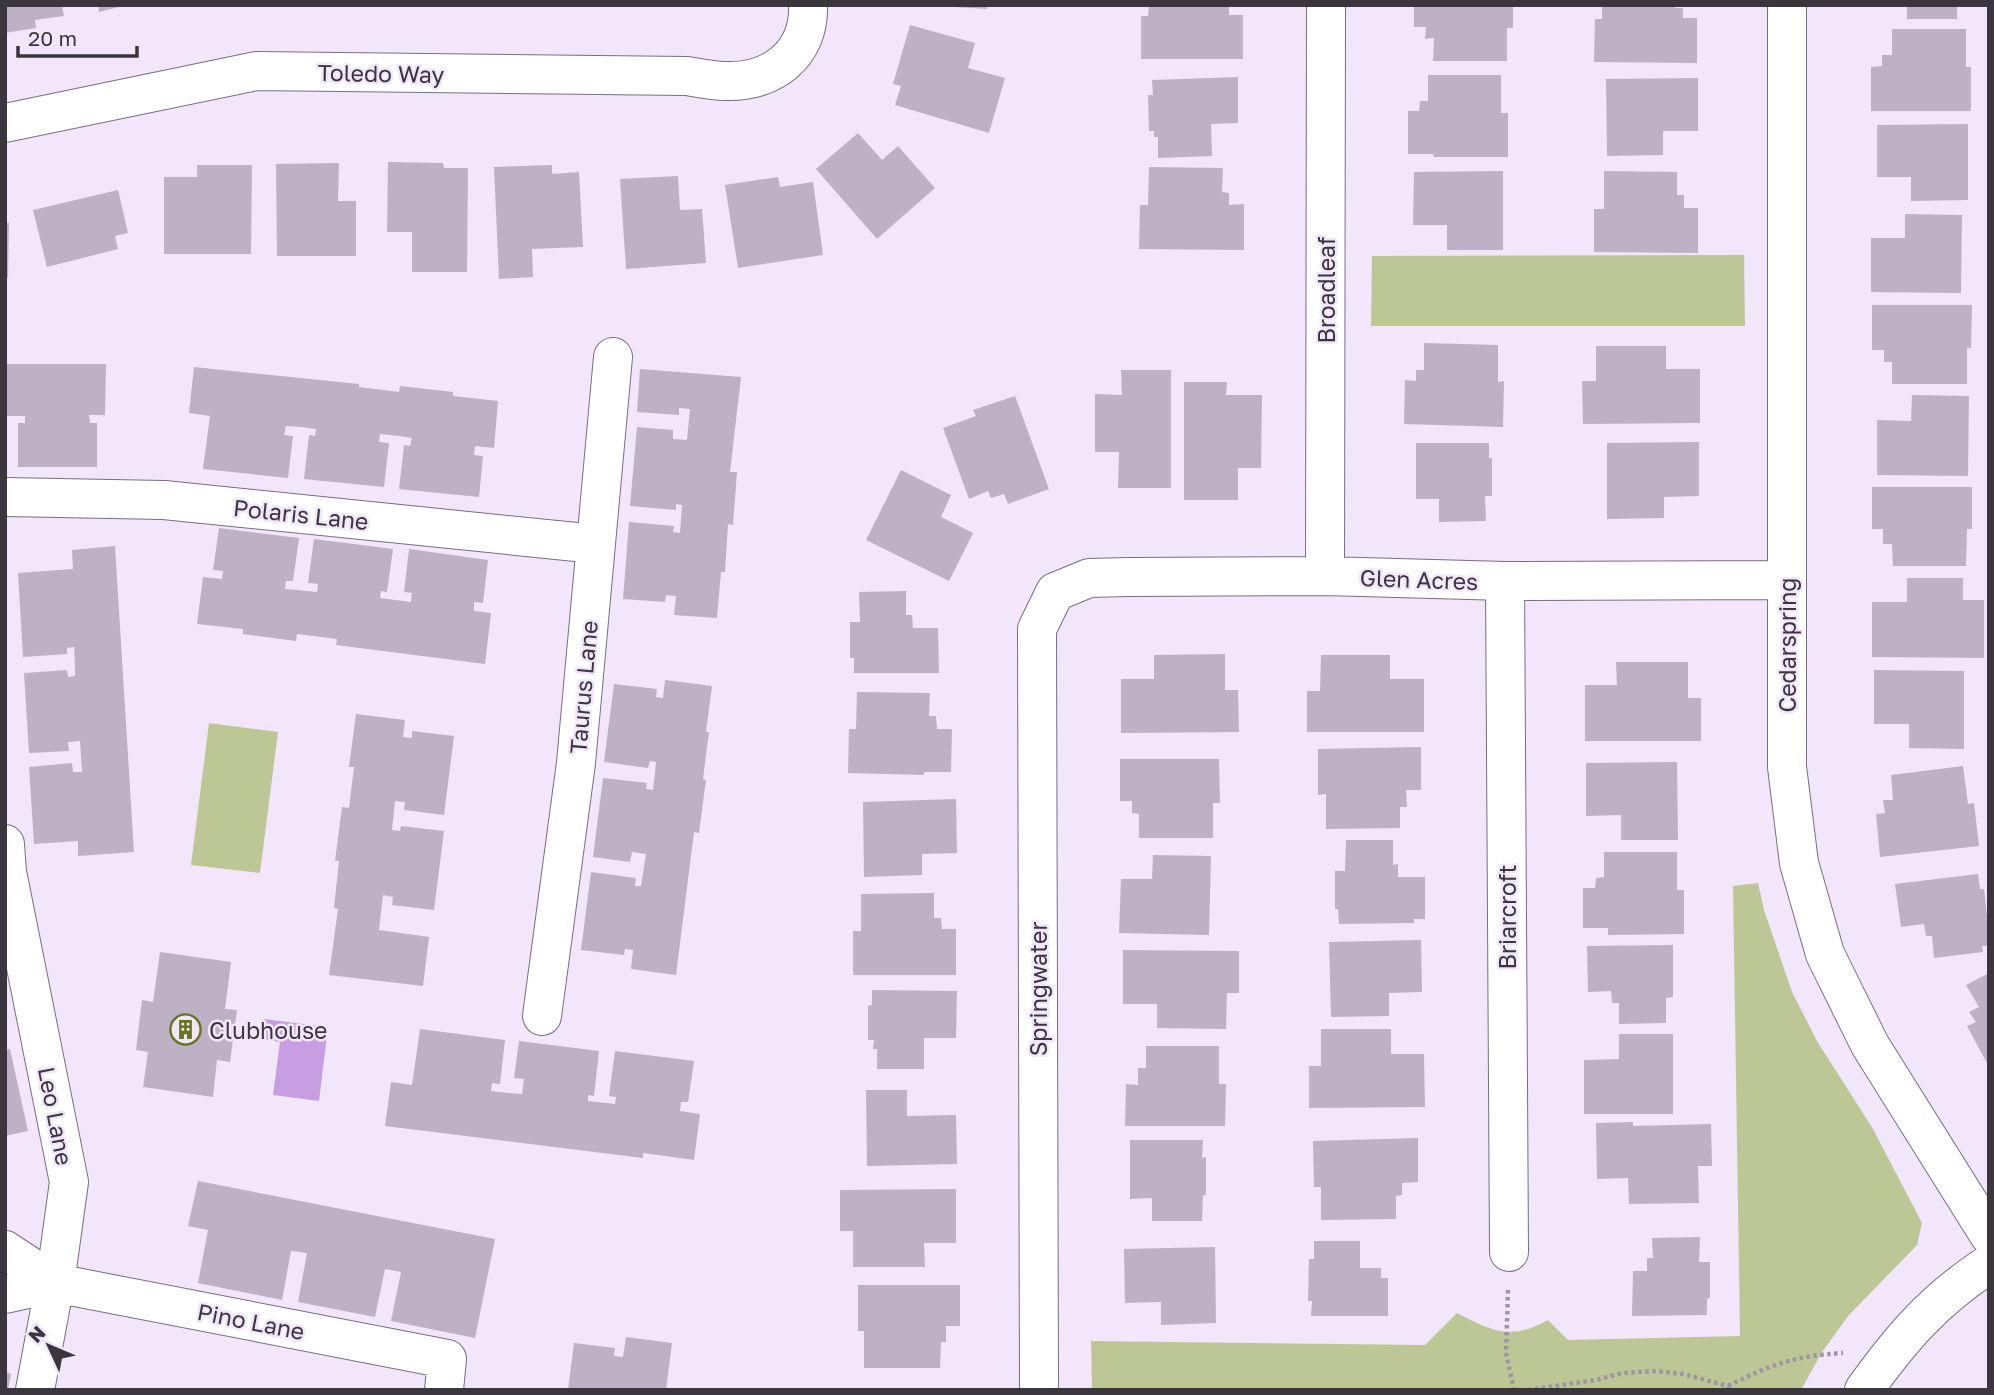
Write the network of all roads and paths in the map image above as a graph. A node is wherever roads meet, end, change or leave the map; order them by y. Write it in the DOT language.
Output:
graph roads {
  1 [pos="808,5"];
  2 [pos="1326,5"];
  3 [pos="1787,5"];
  4 [pos="5,123"];
  5 [pos="613,357"];
  6 [pos="5,497"];
  7 [pos="596,544"];
  8 [pos="1325,576"];
  9 [pos="1787,580"];
  10 [pos="1505,581"];
  11 [pos="1055,592"];
  12 [pos="5,844"];
  13 [pos="542,1016"];
  14 [pos="1989,1235"];
  15 [pos="5,1250"];
  16 [pos="1509,1252"];
  17 [pos="1989,1264"];
  18 [pos="55,1283"];
  19 [pos="5,1293"];
  20 [pos="1894,1350"];
  21 [pos="445,1374"];
  22 [pos="1730,1388"];
  23 [pos="35,1390"];
  24 [pos="1039,1390"];
  25 [pos="1514,1390"];
  26 [pos="1528,1390"];
  27 [pos="1864,1390"];
  1 -- 4 [label="street, Toledo Way"];
  2 -- 8 [label="street, Broadleaf"];
  3 -- 9 [label="street, Cedarspring"];
  5 -- 7 [label="street, Taurus Lane"];
  6 -- 7 [label="street, Polaris Lane"];
  7 -- 13 [label="street, Taurus Lane"];
  8 -- 10 [label="street, Glen Acres"];
  8 -- 11 [label="street, Glen Acres"];
  9 -- 10 [label="street, Glen Acres"];
  9 -- 14 [label="street, Cedarspring"];
  10 -- 16 [label="street, Briarcroft"];
  11 -- 24 [label="street, Springwater"];
  12 -- 18 [label="street, Leo Lane"];
  15 -- 18 [label="street, Pino Lane"];
  16 -- 25 [label="path"];
  17 -- 20 [label="street"];
  18 -- 19 [label="street, Pino Lane"];
  18 -- 21 [label="street, Pino Lane"];
  18 -- 23 [label="street, Leo Lane"];
  20 -- 22 [label="path"];
  20 -- 27 [label="street"];
  22 -- 26 [label="path"];
}
